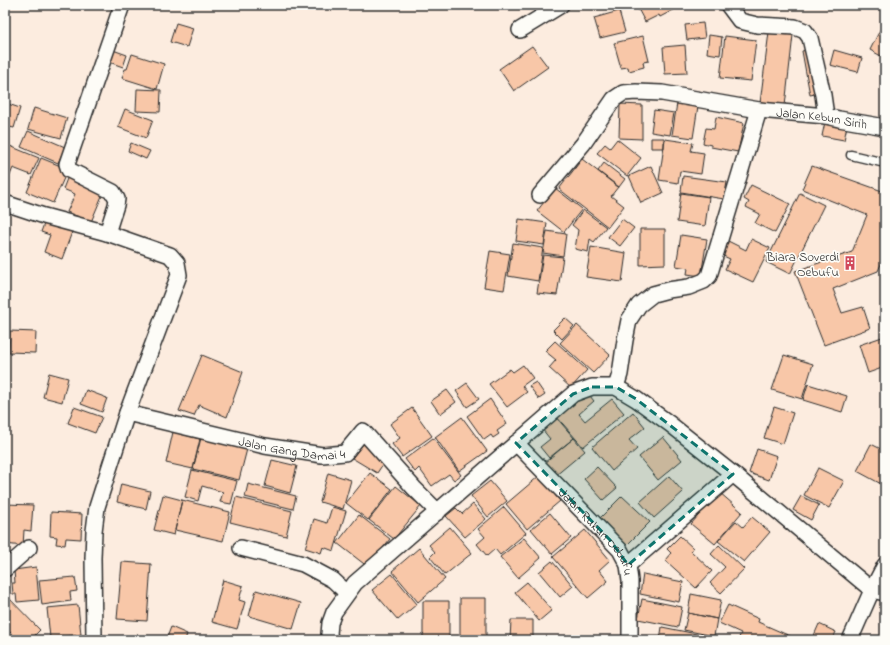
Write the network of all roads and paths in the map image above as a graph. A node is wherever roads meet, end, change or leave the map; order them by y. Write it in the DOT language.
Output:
graph roads {
  1 [pos="122,5"];
  2 [pos="561,5"];
  3 [pos="728,5"];
  4 [pos="520,30"];
  5 [pos="759,110"];
  6 [pos="826,116"];
  7 [pos="885,127"];
  8 [pos="851,155"];
  9 [pos="885,163"];
  10 [pos="540,195"];
  11 [pos="5,203"];
  12 [pos="107,233"];
  13 [pos="616,388"];
  14 [pos="127,413"];
  15 [pos="516,443"];
  16 [pos="733,474"];
  17 [pos="438,512"];
  18 [pos="29,548"];
  19 [pos="241,548"];
  20 [pos="885,565"];
  21 [pos="628,566"];
  22 [pos="5,569"];
  23 [pos="879,591"];
  24 [pos="348,593"];
  25 [pos="94,640"];
  26 [pos="331,640"];
  27 [pos="630,640"];
  28 [pos="850,640"];
  1 -- 12 [label="street"];
  2 -- 4 [label="street"];
  3 -- 6 [label="street"];
  5 -- 6 [label="street, Jalan Kebun Sirih"];
  5 -- 10 [label="street, Jalan Kebun Sirih"];
  5 -- 13 [label="street"];
  6 -- 7 [label="street, Jalan Kebun Sirih"];
  8 -- 9 [label="lane"];
  11 -- 12 [label="street"];
  12 -- 14 [label="street"];
  13 -- 15 [label="street"];
  13 -- 16 [label="street"];
  14 -- 17 [label="street, Jalan Gang Damai 4"];
  14 -- 25 [label="street"];
  15 -- 17 [label="street"];
  15 -- 21 [label="street, Jalan Rukun Oebufu"];
  16 -- 21 [label="street"];
  16 -- 23 [label="street"];
  17 -- 24 [label="street"];
  18 -- 22 [label="street"];
  19 -- 24 [label="street"];
  20 -- 23 [label="street"];
  21 -- 27 [label="street, Jalan Rukun Oebufu"];
  23 -- 28 [label="street"];
  24 -- 26 [label="street"];
}
